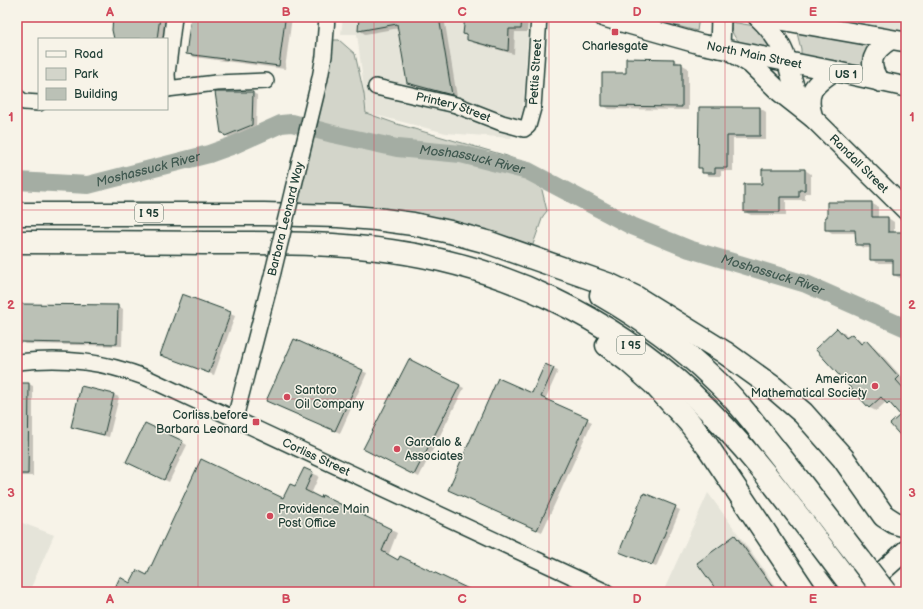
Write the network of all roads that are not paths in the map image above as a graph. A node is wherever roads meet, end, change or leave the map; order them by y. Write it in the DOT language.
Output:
graph roads {
  1 [pos="174,17"];
  2 [pos="327,17"];
  3 [pos="539,17"];
  4 [pos="604,17"];
  5 [pos="721,17"];
  6 [pos="758,17"];
  7 [pos="763,17"];
  8 [pos="898,41"];
  9 [pos="720,48"];
  10 [pos="787,61"];
  11 [pos="168,66"];
  12 [pos="834,70"];
  13 [pos="266,81"];
  14 [pos="880,82"];
  15 [pos="376,87"];
  16 [pos="906,87"];
  17 [pos="168,89"];
  18 [pos="17,97"];
  19 [pos="38,102"];
  20 [pos="813,118"];
  21 [pos="528,126"];
  22 [pos="906,210"];
  23 [pos="22,213"];
  24 [pos="17,242"];
  25 [pos="287,244"];
  26 [pos="524,255"];
  27 [pos="17,362"];
  28 [pos="235,418"];
  29 [pos="906,526"];
  30 [pos="906,550"];
  31 [pos="854,587"];
  32 [pos="606,592"];
  33 [pos="805,592"];
  34 [pos="885,592"];
  1 -- 11 [label="street"];
  2 -- 28 [label="street, Barbara Leonard Way, bridge"];
  3 -- 21 [label="street, Pettis Street"];
  4 -- 9 [label="main road, North Main Street / US 1"];
  5 -- 9 [label="main road"];
  6 -- 10 [label="main road, Randall Street"];
  7 -- 8 [label="main road"];
  8 -- 14 [label="main road"];
  9 -- 10 [label="main road, North Main Street / US 1"];
  9 -- 20 [label="main road, Randall Street"];
  10 -- 12 [label="main road, North Main Street / US 1"];
  10 -- 20 [label="main road, Randall Street"];
  12 -- 14 [label="main road, North Main Street / US 1"];
  12 -- 20 [label="main road"];
  13 -- 17 [label="street"];
  14 -- 16 [label="main road, North Main Street / US 1"];
  15 -- 21 [label="street, Printery Street"];
  18 -- 19 [label="street"];
  20 -- 22 [label="main road, Randall Street"];
  23 -- 26 [label="highway, I 95"];
  24 -- 25 [label="highway, I 95"];
  25 -- 31 [label="highway, I 95"];
  25 -- 33 [label="highway"];
  26 -- 29 [label="highway"];
  26 -- 34 [label="highway, I 95, bridge"];
  27 -- 28 [label="street, Corliss Street"];
  28 -- 32 [label="street, Corliss Street"];
  30 -- 31 [label="main road"];
}
